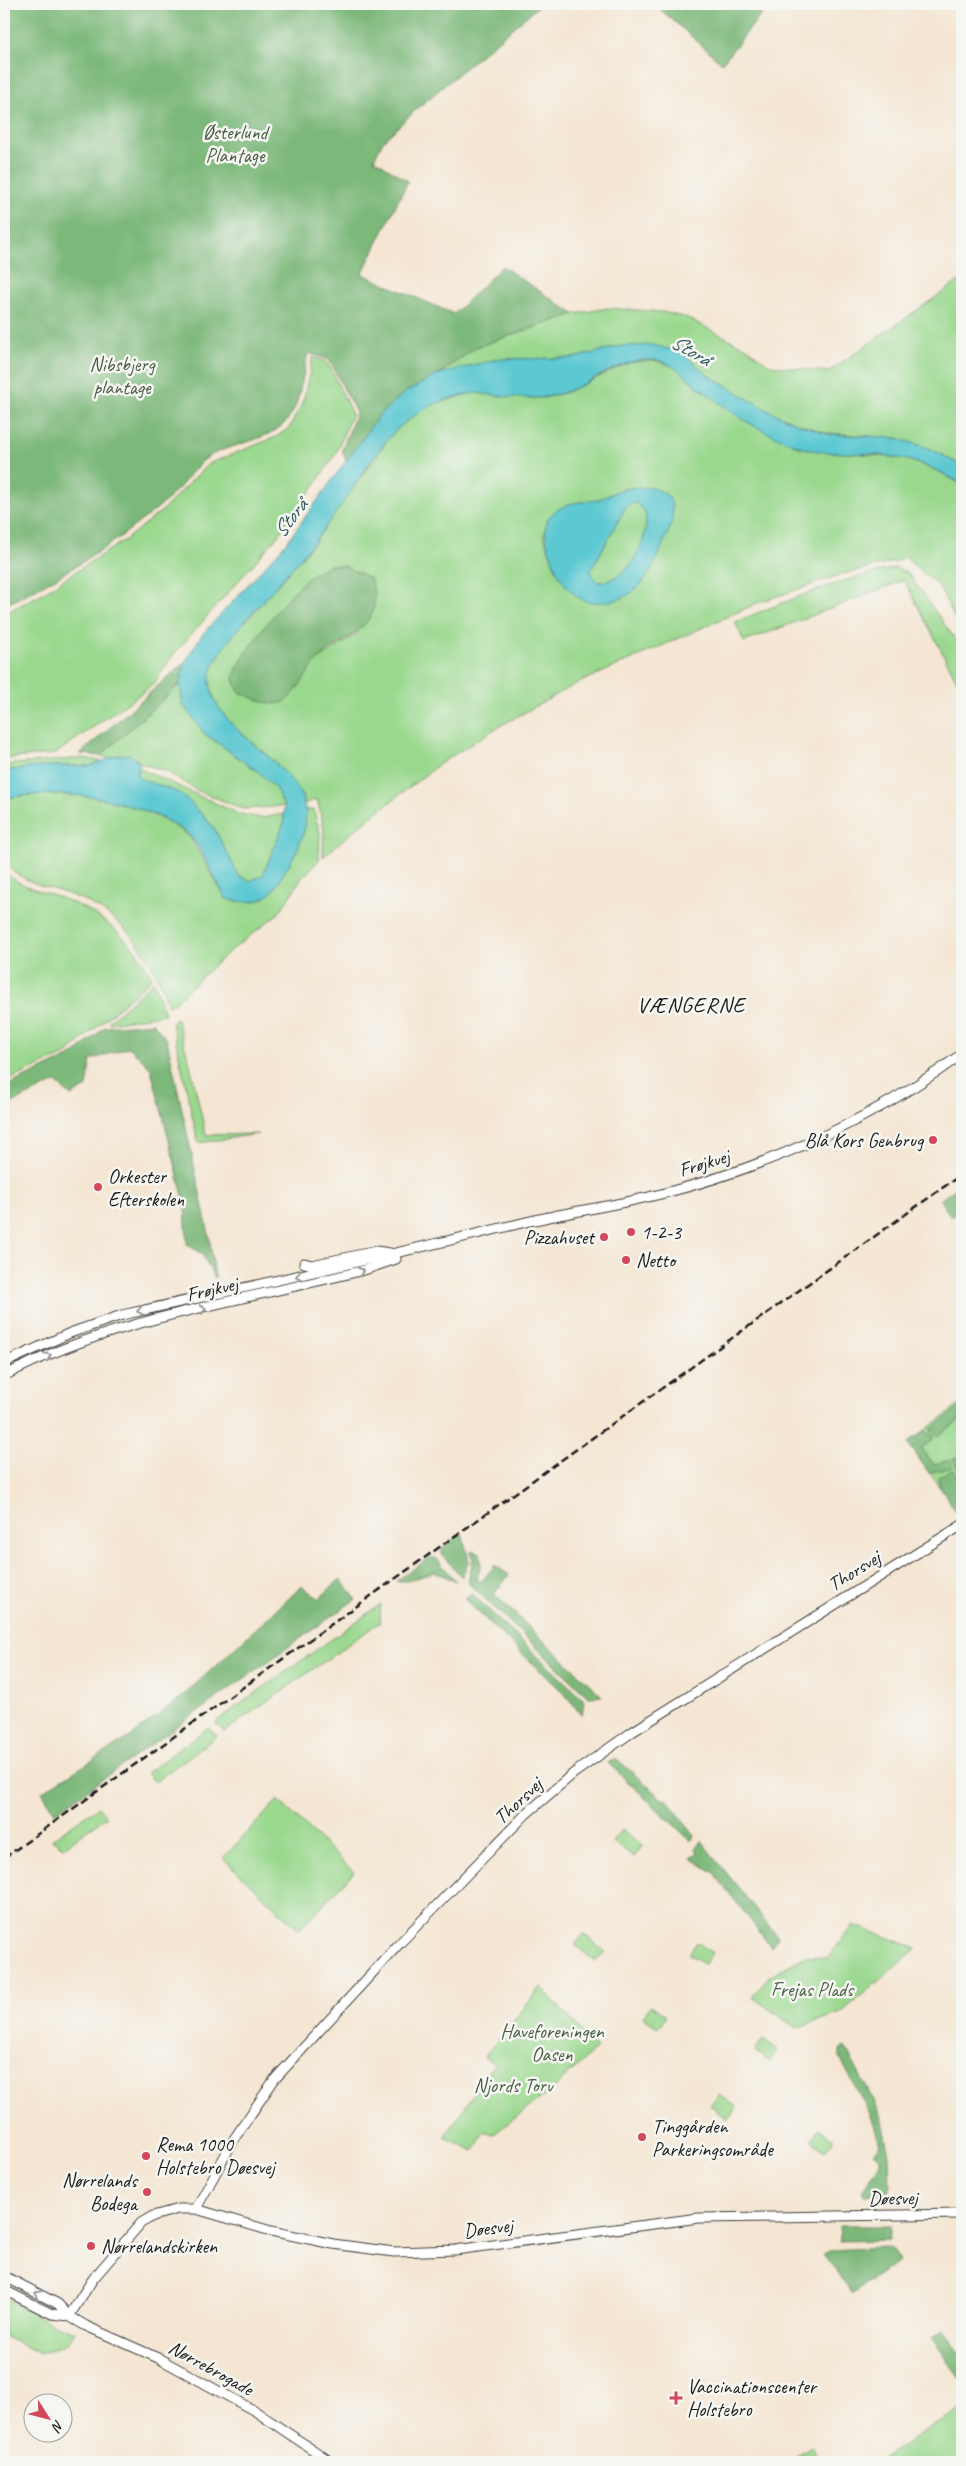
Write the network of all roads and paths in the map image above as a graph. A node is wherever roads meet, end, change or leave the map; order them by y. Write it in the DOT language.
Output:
graph roads {
  1 [pos="962,1054"];
  2 [pos="432,1246"];
  3 [pos="398,1254"];
  4 [pos="304,1263"];
  5 [pos="4,1363"];
  6 [pos="4,1376"];
  7 [pos="962,1525"];
  8 [pos="196,2210"];
  9 [pos="962,2214"];
  10 [pos="4,2276"];
  11 [pos="4,2290"];
  12 [pos="69,2316"];
  13 [pos="331,2462"];
  1 -- 2 [label="street, Frøjkvej"];
  2 -- 3 [label="street, Frøjkvej"];
  6 -- 2 [label="street, Frøjkvej, one-way"];
  3 -- 4 [label="street, Frøjkvej"];
  3 -- 5 [label="street, Frøjkvej, one-way"];
  7 -- 8 [label="street, Thorsvej"];
  8 -- 9 [label="street, Døesvej"];
  8 -- 12 [label="street, Døesvej"];
  12 -- 10 [label="street, Nørrebrogade, one-way"];
  11 -- 12 [label="street, Nørrebrogade"];
  12 -- 13 [label="street, Nørrebrogade"];
}
